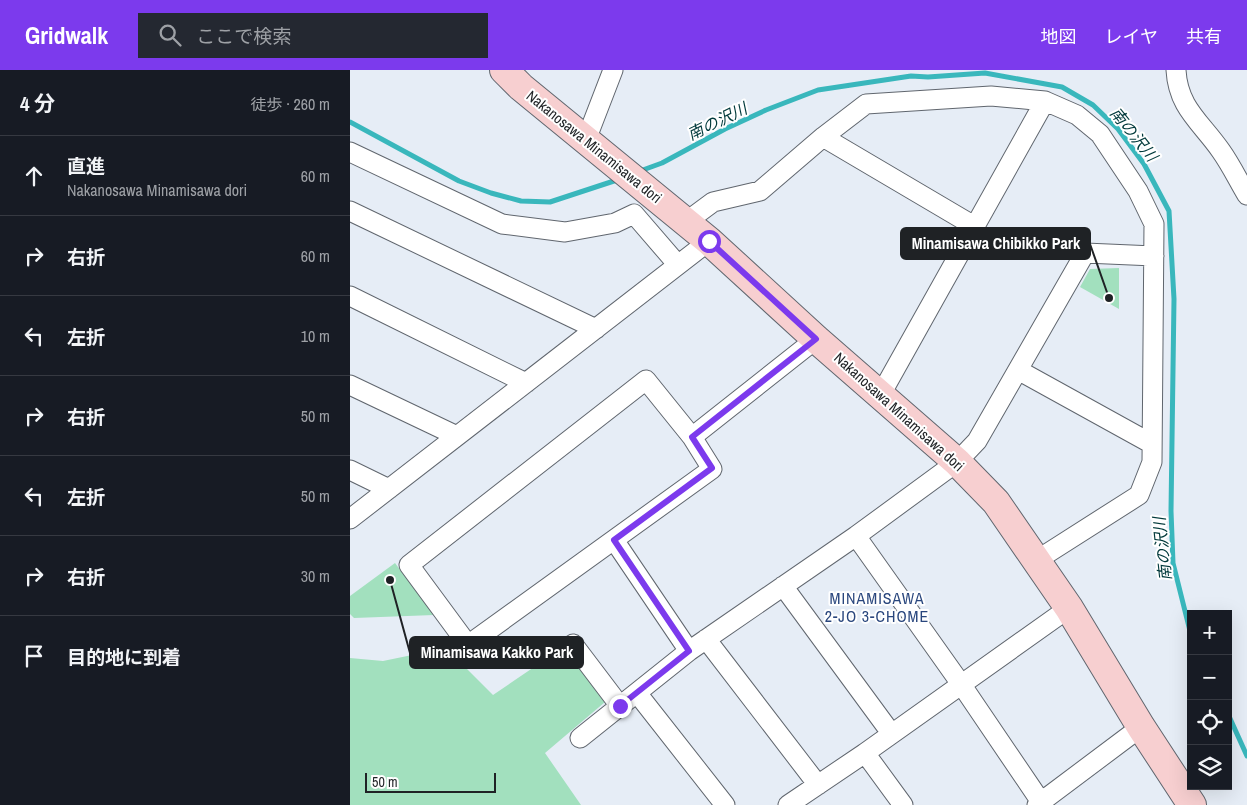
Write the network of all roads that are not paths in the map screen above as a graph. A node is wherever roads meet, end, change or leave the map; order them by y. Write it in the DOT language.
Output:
graph roads {
  1 [pos="504,70"];
  2 [pos="613,70"];
  3 [pos="1176,70"];
  4 [pos="1046,101"];
  5 [pos="823,137"];
  6 [pos="586,140"];
  7 [pos="350,152"];
  8 [pos="1247,195"];
  9 [pos="350,211"];
  10 [pos="678,216"];
  11 [pos="974,226"];
  12 [pos="709,241"];
  13 [pos="1154,256"];
  14 [pos="678,265"];
  15 [pos="350,296"];
  16 [pos="596,329"];
  17 [pos="816,339"];
  18 [pos="1018,370"];
  19 [pos="526,383"];
  20 [pos="350,385"];
  21 [pos="881,394"];
  22 [pos="457,436"];
  23 [pos="692,437"];
  24 [pos="1152,444"];
  25 [pos="957,462"];
  26 [pos="350,470"];
  27 [pos="389,489"];
  28 [pos="350,519"];
  29 [pos="856,536"];
  30 [pos="614,540"];
  31 [pos="1037,560"];
  32 [pos="783,586"];
  33 [pos="1069,608"];
  34 [pos="706,639"];
  35 [pos="573,644"];
  36 [pos="689,651"];
  37 [pos="961,684"];
  38 [pos="637,693"];
  39 [pos="620,706"];
  40 [pos="1141,727"];
  41 [pos="891,734"];
  42 [pos="580,738"];
  43 [pos="865,752"];
  44 [pos="818,785"];
  45 [pos="1040,804"];
  46 [pos="725,805"];
  47 [pos="788,805"];
  48 [pos="903,805"];
  49 [pos="1192,805"];
  1 -- 6 [label="street, Nakanosawa Minamisawa dori"];
  2 -- 6 [label="street"];
  3 -- 8 [label="street"];
  4 -- 5 [label="street"];
  4 -- 11 [label="street"];
  4 -- 13 [label="street"];
  5 -- 10 [label="street"];
  5 -- 11 [label="street"];
  6 -- 10 [label="street, Nakanosawa Minamisawa dori"];
  7 -- 14 [label="street"];
  9 -- 16 [label="street"];
  10 -- 12 [label="street, Nakanosawa Minamisawa dori"];
  11 -- 21 [label="street"];
  12 -- 14 [label="street"];
  12 -- 17 [label="street, Nakanosawa Minamisawa dori"];
  13 -- 18 [label="street"];
  13 -- 24 [label="street"];
  14 -- 16 [label="street"];
  15 -- 19 [label="street"];
  16 -- 19 [label="street"];
  17 -- 21 [label="street, Nakanosawa Minamisawa dori"];
  17 -- 23 [label="street"];
  18 -- 24 [label="street"];
  18 -- 25 [label="street"];
  19 -- 22 [label="street"];
  20 -- 22 [label="street"];
  21 -- 25 [label="street, Nakanosawa Minamisawa dori"];
  22 -- 27 [label="street"];
  23 -- 30 [label="street"];
  23 -- 30 [label="street"];
  24 -- 31 [label="street"];
  25 -- 29 [label="street"];
  25 -- 31 [label="street, Nakanosawa Minamisawa dori"];
  26 -- 27 [label="street"];
  27 -- 28 [label="street"];
  29 -- 32 [label="street"];
  29 -- 37 [label="street"];
  30 -- 36 [label="street"];
  31 -- 33 [label="street, Nakanosawa Minamisawa dori"];
  32 -- 34 [label="street"];
  32 -- 41 [label="street"];
  33 -- 37 [label="street"];
  33 -- 40 [label="street, Nakanosawa Minamisawa dori"];
  34 -- 36 [label="street"];
  34 -- 44 [label="street"];
  35 -- 39 [label="street"];
  36 -- 38 [label="street"];
  37 -- 41 [label="street"];
  37 -- 45 [label="street"];
  38 -- 39 [label="street"];
  38 -- 46 [label="street"];
  39 -- 42 [label="street"];
  40 -- 45 [label="street"];
  40 -- 49 [label="street, Nakanosawa Minamisawa dori"];
  41 -- 43 [label="street"];
  43 -- 44 [label="street"];
  43 -- 48 [label="street"];
  44 -- 47 [label="street"];
}
